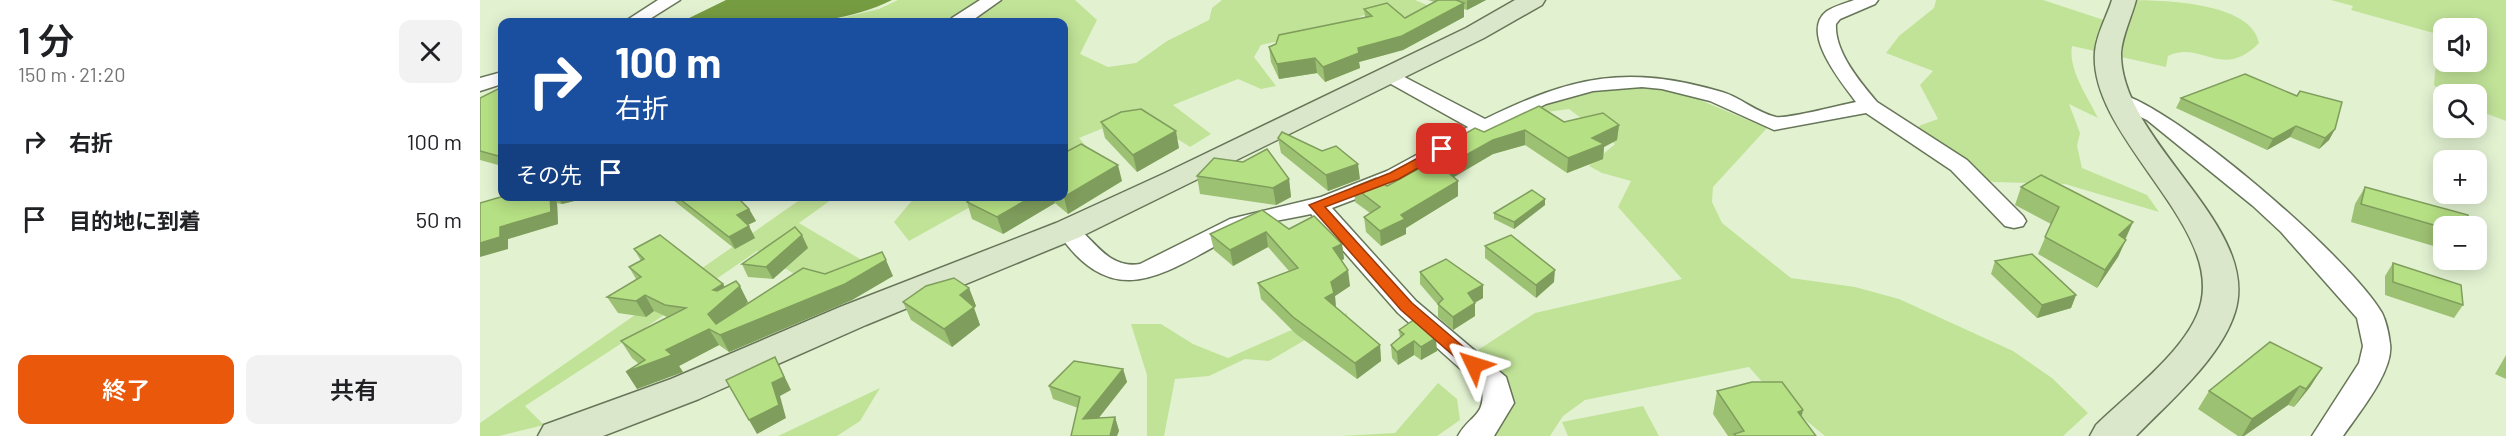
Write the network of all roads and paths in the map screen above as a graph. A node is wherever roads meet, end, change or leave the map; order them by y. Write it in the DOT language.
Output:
graph roads {
  1 [pos="671,0"];
  2 [pos="992,0"];
  3 [pos="1533,0"];
  4 [pos="1869,0"];
  5 [pos="2124,0"];
  6 [pos="640,18"];
  7 [pos="964,18"];
  8 [pos="1389,75"];
  9 [pos="498,79"];
  10 [pos="480,85"];
  11 [pos="2118,99"];
  12 [pos="1870,106"];
  13 [pos="1486,128"];
  14 [pos="1316,205"];
  15 [pos="2014,221"];
  16 [pos="1068,230"];
  17 [pos="560,436"];
  18 [pos="1473,436"];
  19 [pos="2111,436"];
  20 [pos="2327,436"];
  1 -- 6 [label="street"];
  2 -- 7 [label="street"];
  3 -- 8 [label="street"];
  4 -- 12 [label="street"];
  5 -- 11 [label="street"];
  8 -- 13 [label="street"];
  8 -- 16 [label="street"];
  9 -- 10 [label="street"];
  11 -- 19 [label="street"];
  11 -- 20 [label="street"];
  12 -- 13 [label="street"];
  12 -- 15 [label="street"];
  13 -- 14 [label="street"];
  14 -- 16 [label="street"];
  14 -- 18 [label="street"];
  16 -- 17 [label="street"];
}
